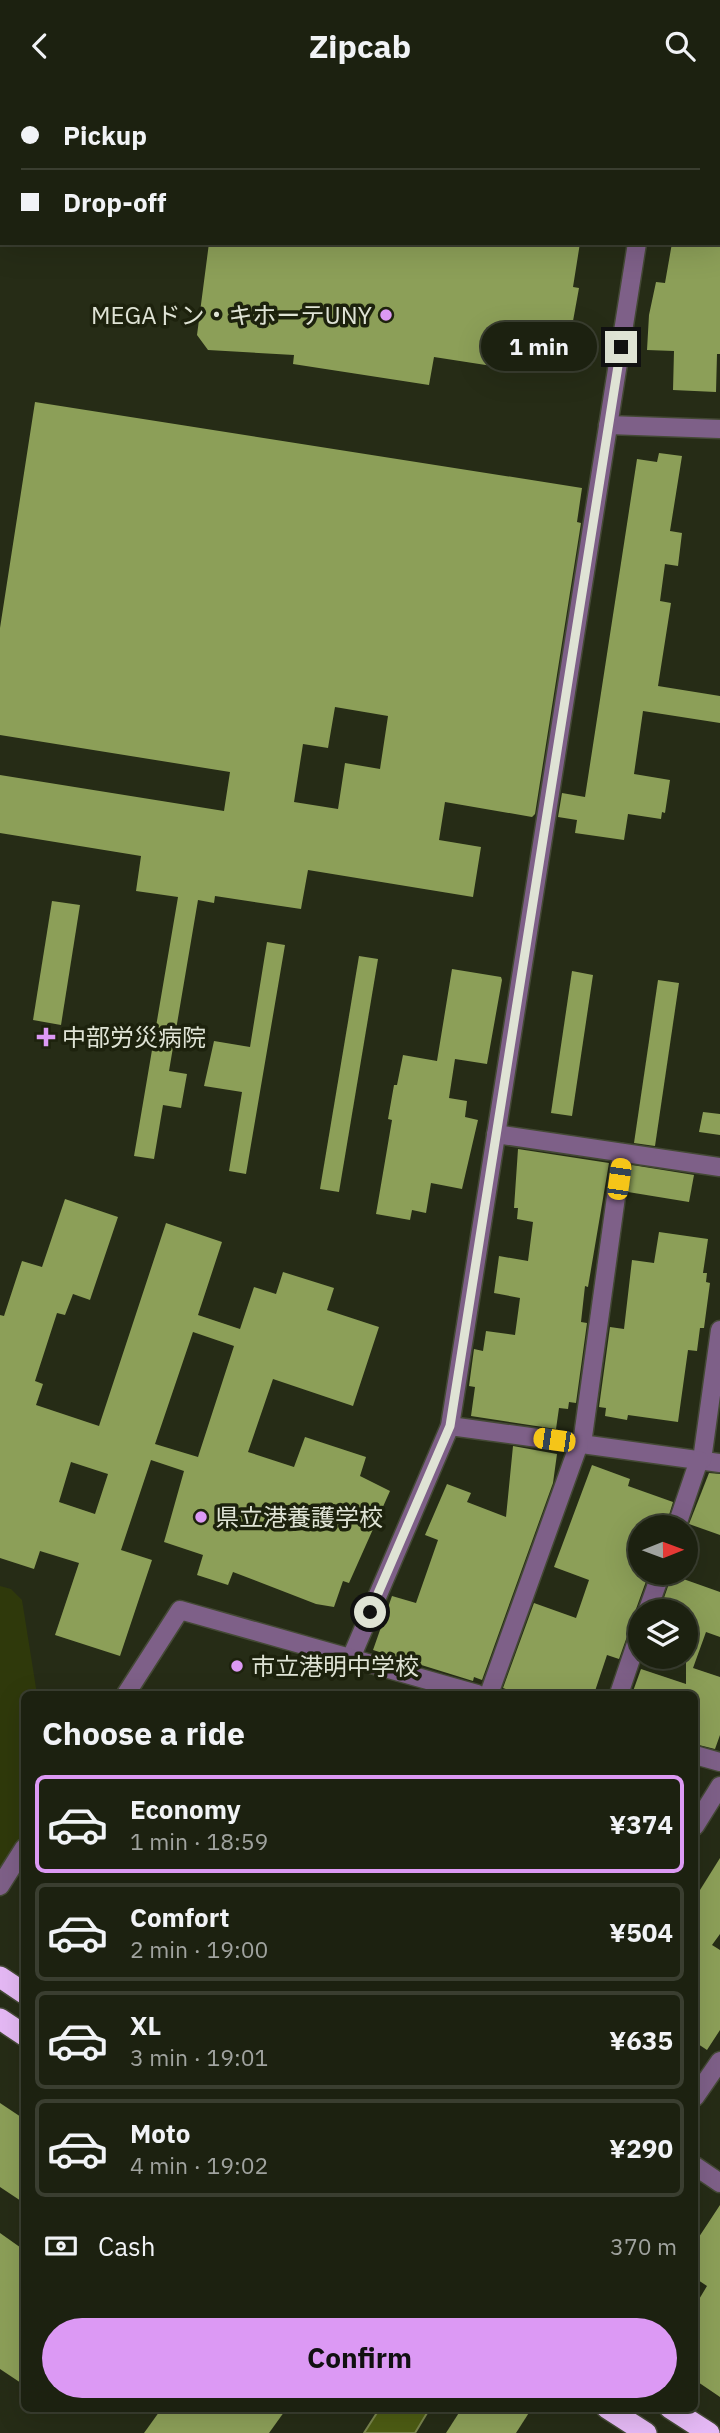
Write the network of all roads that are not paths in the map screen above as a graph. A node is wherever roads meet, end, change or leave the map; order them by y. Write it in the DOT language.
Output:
graph roads {
  1 [pos="637,245"];
  2 [pos="608,425"];
  3 [pos="720,429"];
  4 [pos="496,1134"];
  5 [pos="622,1153"];
  6 [pos="720,1167"];
  7 [pos="720,1330"];
  8 [pos="450,1426"];
  9 [pos="581,1444"];
  10 [pos="707,1461"];
  11 [pos="682,1515"];
  12 [pos="351,1658"];
  13 [pos="628,1667"];
  14 [pos="128,1691"];
  15 [pos="466,1691"];
  16 [pos="490,1691"];
  17 [pos="620,1691"];
  18 [pos="698,1756"];
  19 [pos="720,1762"];
  20 [pos="720,1786"];
  21 [pos="698,1821"];
  22 [pos="21,1853"];
  23 [pos="0,1886"];
  24 [pos="0,1977"];
  25 [pos="21,1991"];
  26 [pos="0,2019"];
  27 [pos="21,2033"];
  28 [pos="720,2060"];
  29 [pos="698,2093"];
  30 [pos="698,2168"];
  31 [pos="720,2183"];
  32 [pos="613,2412"];
  33 [pos="676,2412"];
  34 [pos="646,2433"];
  35 [pos="709,2433"];
  1 -- 2 [label="street"];
  2 -- 3 [label="street"];
  2 -- 4 [label="street"];
  4 -- 5 [label="street"];
  4 -- 8 [label="street"];
  5 -- 6 [label="street"];
  5 -- 9 [label="street"];
  7 -- 10 [label="street"];
  8 -- 9 [label="street"];
  8 -- 12 [label="street"];
  9 -- 10 [label="street"];
  9 -- 16 [label="street"];
  10 -- 11 [label="street"];
  12 -- 14 [label="street"];
  12 -- 15 [label="street"];
  13 -- 17 [label="street"];
  18 -- 19 [label="street"];
  20 -- 21 [label="street"];
  22 -- 23 [label="street"];
  24 -- 25 [label="highway"];
  26 -- 27 [label="highway"];
  28 -- 29 [label="street"];
  30 -- 31 [label="street"];
  32 -- 34 [label="highway"];
  33 -- 35 [label="highway"];
}
